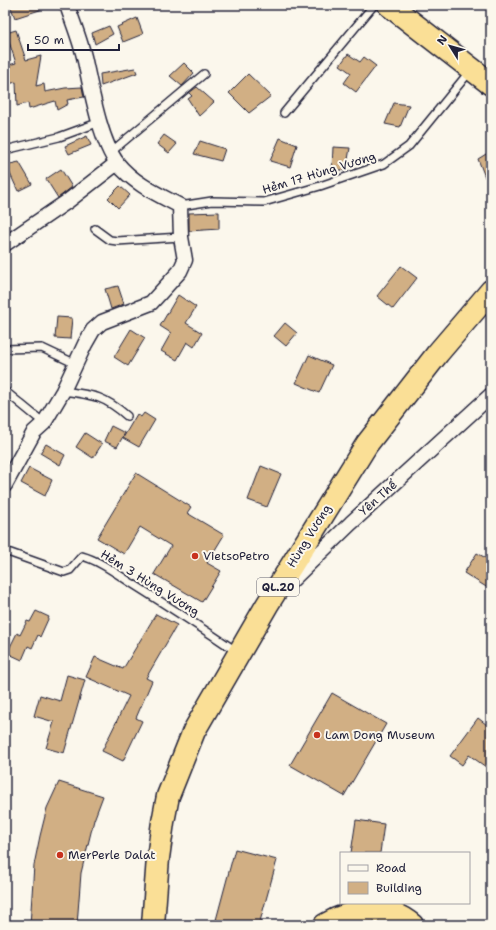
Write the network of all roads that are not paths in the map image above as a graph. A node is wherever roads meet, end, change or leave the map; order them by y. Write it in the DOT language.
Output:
graph roads {
  1 [pos="67,5"];
  2 [pos="374,5"];
  3 [pos="389,5"];
  4 [pos="471,69"];
  5 [pos="204,74"];
  6 [pos="491,84"];
  7 [pos="284,113"];
  8 [pos="100,122"];
  9 [pos="5,150"];
  10 [pos="114,157"];
  11 [pos="180,206"];
  12 [pos="95,229"];
  13 [pos="182,237"];
  14 [pos="5,244"];
  15 [pos="491,291"];
  16 [pos="5,349"];
  17 [pos="76,364"];
  18 [pos="5,391"];
  19 [pos="63,391"];
  20 [pos="491,396"];
  21 [pos="127,416"];
  22 [pos="44,423"];
  23 [pos="5,485"];
  24 [pos="5,551"];
  25 [pos="267,605"];
  26 [pos="238,653"];
  27 [pos="153,925"];
  28 [pos="325,925"];
  29 [pos="412,925"];
  1 -- 8 [label="street"];
  2 -- 7 [label="lane"];
  3 -- 4 [label="highway"];
  4 -- 6 [label="highway"];
  4 -- 11 [label="lane, Hẻm 17 Hùng Vương"];
  5 -- 10 [label="lane"];
  8 -- 9 [label="lane"];
  8 -- 10 [label="street"];
  10 -- 11 [label="street"];
  10 -- 14 [label="street"];
  11 -- 13 [label="street"];
  12 -- 13 [label="lane"];
  13 -- 17 [label="street"];
  15 -- 25 [label="highway, Hùng Vương / QL.20"];
  16 -- 17 [label="lane"];
  17 -- 19 [label="street"];
  18 -- 22 [label="lane"];
  19 -- 21 [label="lane"];
  19 -- 22 [label="street"];
  20 -- 25 [label="street, Yên Thế"];
  22 -- 23 [label="street"];
  24 -- 26 [label="lane, Hẻm 3 Hùng Vương"];
  25 -- 26 [label="highway, Hùng Vương / QL.20"];
  26 -- 27 [label="highway, Hùng Vương / QL.20"];
  28 -- 29 [label="highway"];
}
